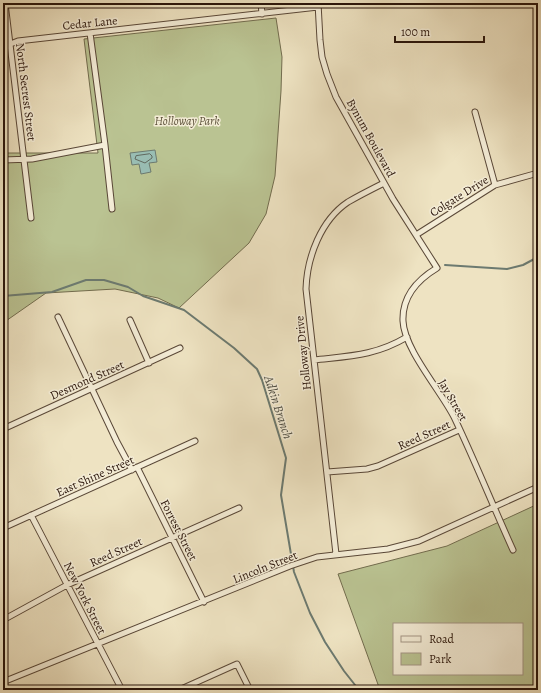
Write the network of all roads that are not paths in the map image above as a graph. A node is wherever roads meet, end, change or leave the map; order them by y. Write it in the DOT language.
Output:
graph roads {
  1 [pos="5,3"];
  2 [pos="261,3"];
  3 [pos="318,5"];
  4 [pos="262,14"];
  5 [pos="90,33"];
  6 [pos="10,44"];
  7 [pos="3,47"];
  8 [pos="475,112"];
  9 [pos="105,145"];
  10 [pos="25,159"];
  11 [pos="3,160"];
  12 [pos="538,173"];
  13 [pos="384,183"];
  14 [pos="495,185"];
  15 [pos="112,209"];
  16 [pos="31,218"];
  17 [pos="416,234"];
  18 [pos="437,268"];
  19 [pos="58,318"];
  20 [pos="130,320"];
  21 [pos="407,337"];
  22 [pos="180,348"];
  23 [pos="314,360"];
  24 [pos="149,362"];
  25 [pos="91,389"];
  26 [pos="3,429"];
  27 [pos="459,430"];
  28 [pos="195,441"];
  29 [pos="134,468"];
  30 [pos="327,472"];
  31 [pos="538,488"];
  32 [pos="494,507"];
  33 [pos="239,508"];
  34 [pos="31,515"];
  35 [pos="3,528"];
  36 [pos="172,538"];
  37 [pos="513,550"];
  38 [pos="336,554"];
  39 [pos="67,585"];
  40 [pos="204,602"];
  41 [pos="3,620"];
  42 [pos="98,645"];
  43 [pos="3,682"];
  44 [pos="122,690"];
  45 [pos="180,690"];
  46 [pos="250,690"];
  1 -- 6 [label="street, North Secrest Street"];
  2 -- 4 [label="street"];
  3 -- 4 [label="street, Cedar Lane"];
  3 -- 13 [label="street, Bynum Boulevard"];
  4 -- 5 [label="street, Cedar Lane"];
  5 -- 6 [label="street, Cedar Lane"];
  5 -- 9 [label="street"];
  6 -- 7 [label="street, Cedar Lane"];
  6 -- 10 [label="street, North Secrest Street"];
  8 -- 14 [label="street"];
  9 -- 10 [label="street"];
  9 -- 15 [label="street"];
  10 -- 11 [label="street"];
  10 -- 16 [label="street, North Secrest Street"];
  12 -- 14 [label="street, Colgate Drive"];
  13 -- 17 [label="street, Bynum Boulevard"];
  13 -- 23 [label="street, Holloway Drive"];
  14 -- 17 [label="street, Colgate Drive"];
  17 -- 18 [label="street, Bynum Boulevard"];
  18 -- 21 [label="street, Jay Street"];
  19 -- 25 [label="street, Forrest Street"];
  20 -- 24 [label="street"];
  21 -- 23 [label="street"];
  21 -- 27 [label="street, Jay Street"];
  22 -- 24 [label="street, Desmond Street"];
  23 -- 30 [label="street, Holloway Drive"];
  24 -- 25 [label="street, Desmond Street"];
  25 -- 26 [label="street, Desmond Street"];
  25 -- 29 [label="street, Forrest Street"];
  27 -- 30 [label="street, Reed Street"];
  27 -- 32 [label="street, Jay Street"];
  28 -- 29 [label="street, East Shine Street"];
  29 -- 34 [label="street, East Shine Street"];
  29 -- 36 [label="street, Forrest Street"];
  30 -- 38 [label="street, Holloway Drive"];
  31 -- 32 [label="street, Lincoln Street"];
  32 -- 37 [label="street, Jay Street"];
  32 -- 38 [label="street, Lincoln Street"];
  33 -- 36 [label="street, Reed Street"];
  34 -- 35 [label="street, East Shine Street"];
  34 -- 39 [label="street, New York Street"];
  36 -- 39 [label="street, Reed Street"];
  36 -- 40 [label="street, Forrest Street"];
  38 -- 40 [label="street, Lincoln Street"];
  39 -- 41 [label="street, Reed Street"];
  39 -- 42 [label="street, New York Street"];
  40 -- 42 [label="street, Lincoln Street"];
  42 -- 43 [label="street, Lincoln Street"];
  42 -- 44 [label="street, New York Street"];
  45 -- 46 [label="street"];
}
